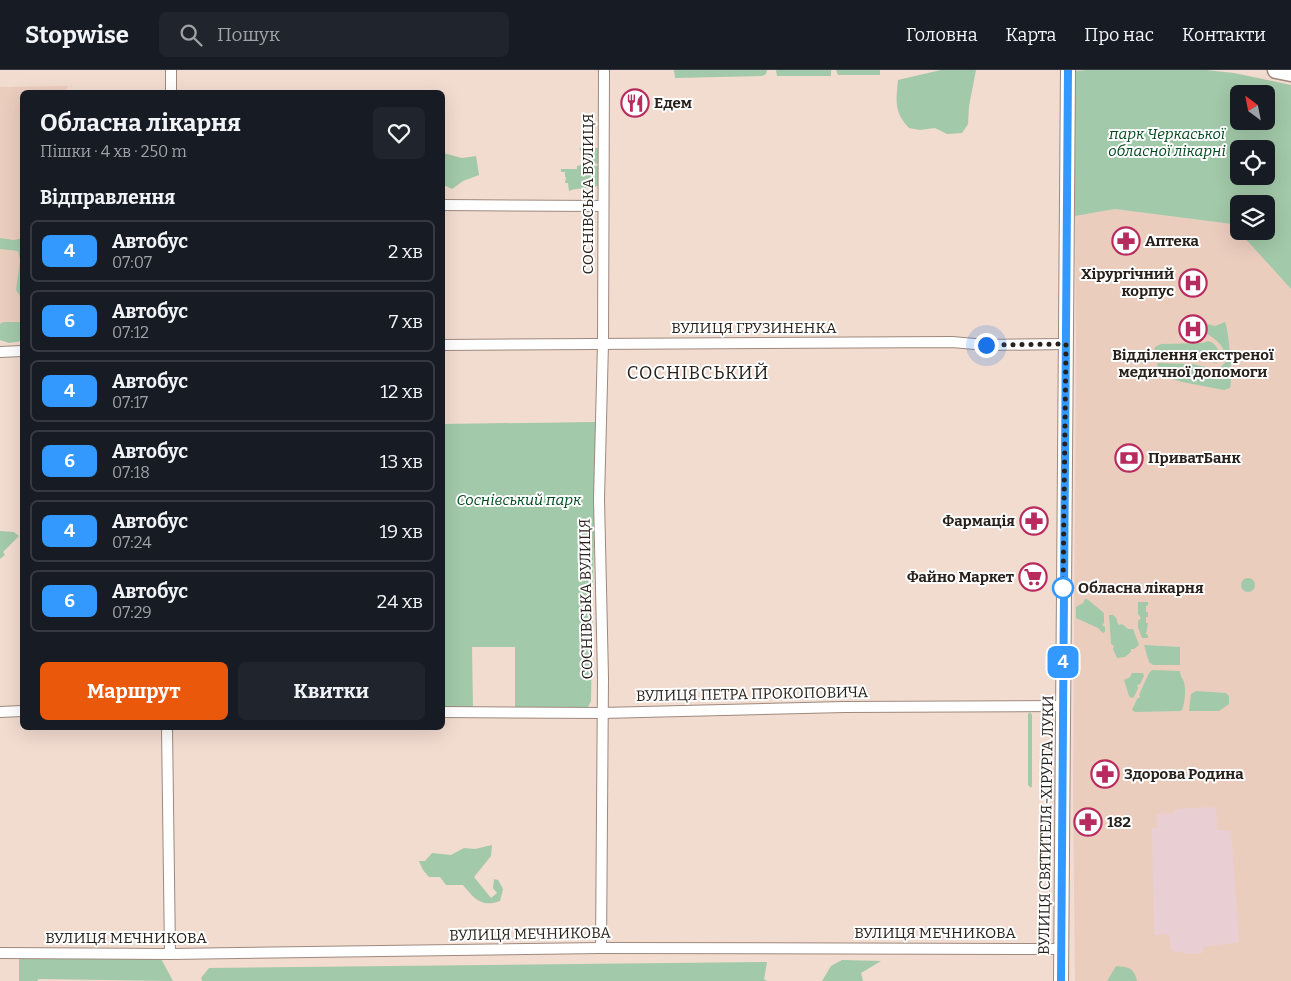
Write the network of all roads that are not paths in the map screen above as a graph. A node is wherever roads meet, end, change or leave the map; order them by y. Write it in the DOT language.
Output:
graph roads {
  1 [pos="171,70"];
  2 [pos="604,70"];
  3 [pos="1068,70"];
  4 [pos="1276,70"];
  5 [pos="1291,73"];
  6 [pos="172,90"];
  7 [pos="445,205"];
  8 [pos="603,206"];
  9 [pos="603,343"];
  10 [pos="1066,344"];
  11 [pos="445,346"];
  12 [pos="20,351"];
  13 [pos="0,352"];
  14 [pos="1063,706"];
  15 [pos="20,711"];
  16 [pos="0,712"];
  17 [pos="445,712"];
  18 [pos="602,713"];
  19 [pos="167,730"];
  20 [pos="600,948"];
  21 [pos="1061,949"];
  22 [pos="0,953"];
  23 [pos="170,954"];
  24 [pos="1061,981"];
  1 -- 6 [label="street"];
  2 -- 8 [label="street, СОСНІВСЬКА ВУЛИЦЯ"];
  3 -- 10 [label="street, ВУЛИЦЯ СВЯТИТЕЛЯ-ХІРУРГА ЛУКИ"];
  4 -- 5 [label="main road"];
  7 -- 8 [label="street"];
  8 -- 9 [label="street, СОСНІВСЬКА ВУЛИЦЯ"];
  9 -- 10 [label="street, ВУЛИЦЯ ГРУЗИНЕНКА"];
  9 -- 11 [label="street, ВУЛИЦЯ ГРУЗИНЕНКА"];
  9 -- 18 [label="street, СОСНІВСЬКА ВУЛИЦЯ"];
  10 -- 14 [label="street, ВУЛИЦЯ СВЯТИТЕЛЯ-ХІРУРГА ЛУКИ"];
  12 -- 13 [label="street"];
  14 -- 18 [label="street, ВУЛИЦЯ ПЕТРА ПРОКОПОВИЧА"];
  14 -- 21 [label="street, ВУЛИЦЯ СВЯТИТЕЛЯ-ХІРУРГА ЛУКИ"];
  15 -- 16 [label="street"];
  17 -- 18 [label="street, ВУЛИЦЯ ПЕТРА ПРОКОПОВИЧА"];
  18 -- 20 [label="street, СОСНІВСЬКА ВУЛИЦЯ"];
  19 -- 23 [label="street"];
  20 -- 21 [label="street, ВУЛИЦЯ МЕЧНИКОВА"];
  20 -- 23 [label="street, ВУЛИЦЯ МЕЧНИКОВА"];
  21 -- 24 [label="street, ВУЛИЦЯ СВЯТИТЕЛЯ-ХІРУРГА ЛУКИ"];
  22 -- 23 [label="street, ВУЛИЦЯ МЕЧНИКОВА"];
}
